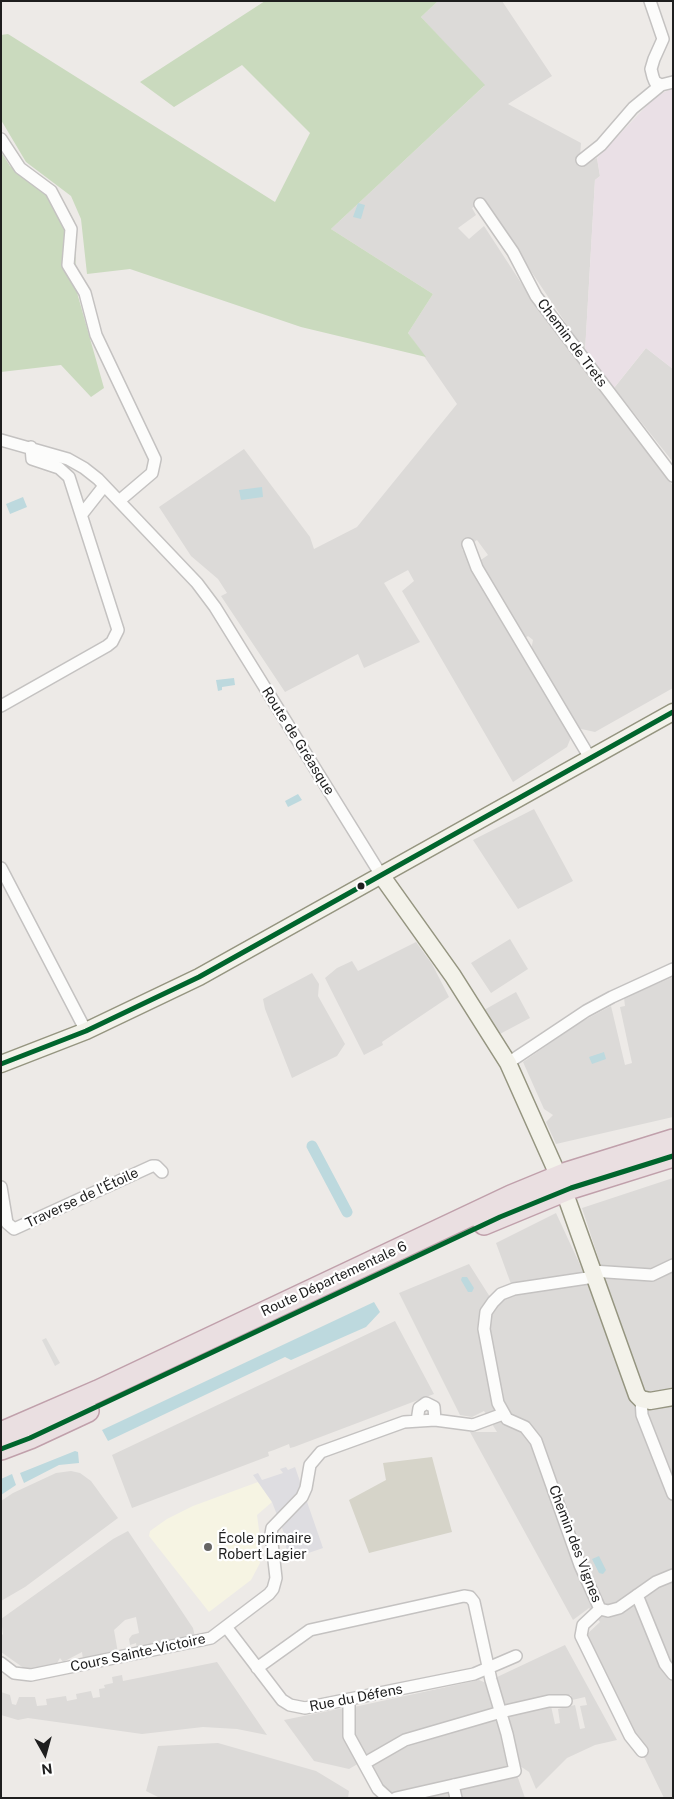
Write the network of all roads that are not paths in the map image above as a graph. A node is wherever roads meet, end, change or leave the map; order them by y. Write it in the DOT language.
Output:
graph roads {
  1 [pos="650,1"];
  2 [pos="673,82"];
  3 [pos="660,85"];
  4 [pos="1,139"];
  5 [pos="582,160"];
  6 [pos="480,204"];
  7 [pos="1,440"];
  8 [pos="31,448"];
  9 [pos="673,476"];
  10 [pos="104,486"];
  11 [pos="119,501"];
  12 [pos="82,514"];
  13 [pos="468,544"];
  14 [pos="1,706"];
  15 [pos="673,712"];
  16 [pos="590,758"];
  17 [pos="1,868"];
  18 [pos="381,875"];
  19 [pos="673,969"];
  20 [pos="86,1031"];
  21 [pos="508,1063"];
  22 [pos="1,1064"];
  23 [pos="673,1140"];
  24 [pos="673,1156"];
  25 [pos="554,1166"];
  26 [pos="162,1172"];
  27 [pos="1,1186"];
  28 [pos="568,1202"];
  29 [pos="673,1265"];
  30 [pos="593,1274"];
  31 [pos="673,1397"];
  32 [pos="641,1399"];
  33 [pos="503,1414"];
  34 [pos="435,1420"];
  35 [pos="417,1421"];
  36 [pos="1,1433"];
  37 [pos="1,1449"];
  38 [pos="673,1494"];
  39 [pos="673,1575"];
  40 [pos="636,1596"];
  41 [pos="600,1609"];
  42 [pos="227,1628"];
  43 [pos="516,1656"];
  44 [pos="1,1664"];
  45 [pos="257,1668"];
  46 [pos="488,1668"];
  47 [pos="673,1674"];
  48 [pos="349,1700"];
  49 [pos="566,1701"];
  50 [pos="501,1712"];
  51 [pos="642,1751"];
  52 [pos="365,1763"];
  53 [pos="453,1785"];
  54 [pos="388,1798"];
  55 [pos="396,1798"];
  56 [pos="456,1798"];
  1 -- 3 [label="street"];
  2 -- 3 [label="street"];
  3 -- 5 [label="street"];
  4 -- 11 [label="street"];
  6 -- 9 [label="street, Chemin de Trets"];
  7 -- 8 [label="street, Route de Gréasque"];
  8 -- 10 [label="street, Route de Gréasque"];
  8 -- 12 [label="street"];
  10 -- 11 [label="street, Route de Gréasque"];
  10 -- 12 [label="street"];
  11 -- 18 [label="street, Route de Gréasque"];
  12 -- 14 [label="street"];
  13 -- 16 [label="street"];
  15 -- 16 [label="main road"];
  16 -- 18 [label="main road"];
  17 -- 20 [label="street"];
  18 -- 20 [label="main road"];
  18 -- 21 [label="main road"];
  19 -- 21 [label="street"];
  20 -- 22 [label="main road"];
  21 -- 25 [label="main road"];
  23 -- 36 [label="highway, Route Départementale 6"];
  24 -- 37 [label="highway, Route Départementale 6"];
  26 -- 27 [label="street, Traverse de l'Étoile"];
  28 -- 30 [label="main road"];
  29 -- 30 [label="street"];
  30 -- 32 [label="main road"];
  30 -- 33 [label="street"];
  31 -- 32 [label="main road"];
  32 -- 38 [label="street"];
  33 -- 34 [label="street, Cours Sainte-Victoire"];
  33 -- 41 [label="street, Chemin des Vignes"];
  34 -- 35 [label="street, Cours Sainte-Victoire"];
  34 -- 35 [label="street"];
  35 -- 42 [label="street, Cours Sainte-Victoire"];
  39 -- 40 [label="street, Chemin des Vignes"];
  40 -- 41 [label="street, Chemin des Vignes"];
  40 -- 47 [label="street"];
  41 -- 51 [label="street"];
  42 -- 44 [label="street, Cours Sainte-Victoire"];
  42 -- 45 [label="street, Rue du Défens"];
  43 -- 46 [label="street, Rue du Défens"];
  45 -- 46 [label="street"];
  45 -- 48 [label="street, Rue du Défens"];
  46 -- 48 [label="street, Rue du Défens"];
  46 -- 50 [label="street"];
  48 -- 52 [label="street"];
  49 -- 50 [label="street"];
  50 -- 52 [label="street"];
  50 -- 53 [label="street"];
  52 -- 54 [label="street"];
  53 -- 55 [label="street"];
  53 -- 56 [label="street"];
}
